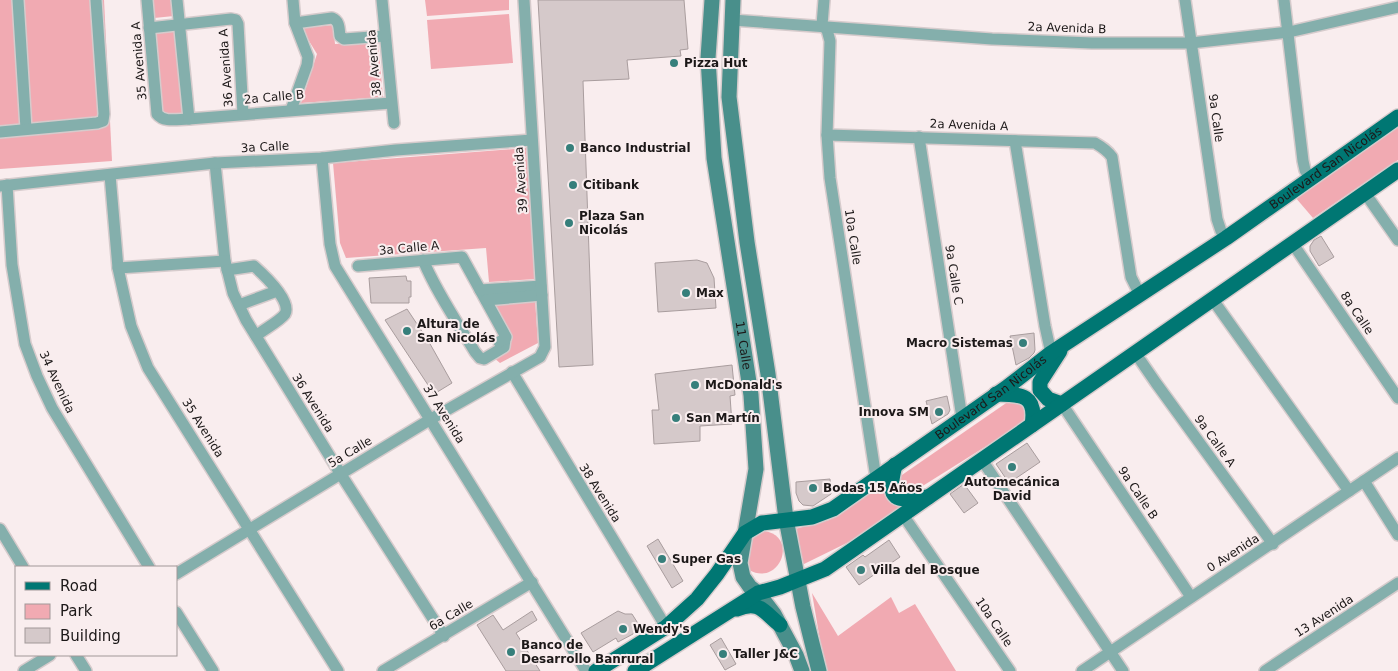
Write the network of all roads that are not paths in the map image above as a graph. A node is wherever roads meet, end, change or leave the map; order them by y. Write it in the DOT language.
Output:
graph roads {
  1 [pos="18,0"];
  2 [pos="96,0"];
  3 [pos="147,0"];
  4 [pos="177,0"];
  5 [pos="293,0"];
  6 [pos="382,0"];
  7 [pos="524,0"];
  8 [pos="712,0"];
  9 [pos="733,0"];
  10 [pos="824,0"];
  11 [pos="1185,0"];
  12 [pos="1284,0"];
  13 [pos="1398,7"];
  14 [pos="732,20"];
  15 [pos="180,23"];
  16 [pos="295,23"];
  17 [pos="822,25"];
  18 [pos="150,28"];
  19 [pos="1289,32"];
  20 [pos="385,36"];
  21 [pos="1191,43"];
  22 [pos="391,103"];
  23 [pos="291,110"];
  24 [pos="243,114"];
  25 [pos="1398,117"];
  26 [pos="160,118"];
  27 [pos="189,119"];
  28 [pos="394,123"];
  29 [pos="26,129"];
  30 [pos="0,132"];
  31 [pos="827,135"];
  32 [pos="919,137"];
  33 [pos="532,140"];
  34 [pos="1015,141"];
  35 [pos="322,158"];
  36 [pos="216,164"];
  37 [pos="1398,170"];
  38 [pos="110,175"];
  39 [pos="1310,178"];
  40 [pos="3,185"];
  41 [pos="1365,193"];
  42 [pos="1226,238"];
  43 [pos="1398,240"];
  44 [pos="1293,244"];
  45 [pos="423,260"];
  46 [pos="226,266"];
  47 [pos="358,266"];
  48 [pos="118,268"];
  49 [pos="542,290"];
  50 [pos="277,291"];
  51 [pos="483,295"];
  52 [pos="1140,295"];
  53 [pos="1212,300"];
  54 [pos="239,305"];
  55 [pos="256,336"];
  56 [pos="1057,350"];
  57 [pos="1136,354"];
  58 [pos="540,357"];
  59 [pos="512,372"];
  60 [pos="996,394"];
  61 [pos="1398,398"];
  62 [pos="1062,404"];
  63 [pos="962,418"];
  64 [pos="431,419"];
  65 [pos="1032,425"];
  66 [pos="1398,458"];
  67 [pos="982,460"];
  68 [pos="895,465"];
  69 [pos="340,473"];
  70 [pos="876,478"];
  71 [pos="1364,481"];
  72 [pos="1349,491"];
  73 [pos="930,496"];
  74 [pos="903,515"];
  75 [pos="786,519"];
  76 [pos="0,528"];
  77 [pos="250,528"];
  78 [pos="744,533"];
  79 [pos="1398,535"];
  80 [pos="1273,544"];
  81 [pos="22,566"];
  82 [pos="148,566"];
  83 [pos="178,573"];
  84 [pos="798,580"];
  85 [pos="532,582"];
  86 [pos="1398,584"];
  87 [pos="758,593"];
  88 [pos="1191,597"];
  89 [pos="724,614"];
  90 [pos="178,615"];
  91 [pos="780,625"];
  92 [pos="666,627"];
  93 [pos="444,636"];
  94 [pos="1111,652"];
  95 [pos="48,656"];
  96 [pos="77,656"];
  97 [pos="24,671"];
  98 [pos="86,671"];
  99 [pos="213,671"];
  100 [pos="338,671"];
  101 [pos="383,671"];
  102 [pos="586,671"];
  103 [pos="596,671"];
  104 [pos="635,671"];
  105 [pos="802,671"];
  106 [pos="819,671"];
  107 [pos="1010,671"];
  108 [pos="1082,671"];
  109 [pos="1124,671"];
  110 [pos="1265,671"];
  1 -- 29 [label="street"];
  2 -- 29 [label="street"];
  3 -- 18 [label="street, 35 Avenida A"];
  4 -- 15 [label="street"];
  5 -- 16 [label="street"];
  6 -- 20 [label="street, 38 Avenida"];
  7 -- 33 [label="street, 39 Avenida"];
  8 -- 78 [label="main road, 11 Calle"];
  9 -- 14 [label="main road, 11 Calle"];
  10 -- 17 [label="street, 10a Calle"];
  11 -- 21 [label="street, 9a Calle"];
  12 -- 19 [label="street"];
  13 -- 19 [label="street, 2a Avenida B"];
  14 -- 17 [label="street, 2a Avenida B"];
  14 -- 75 [label="main road, 11 Calle"];
  15 -- 18 [label="street"];
  15 -- 24 [label="street, 36 Avenida A"];
  15 -- 27 [label="street"];
  16 -- 20 [label="street"];
  16 -- 23 [label="street"];
  17 -- 21 [label="street, 2a Avenida B"];
  17 -- 31 [label="street, 10a Calle"];
  18 -- 26 [label="street, 35 Avenida A"];
  19 -- 21 [label="street, 2a Avenida B"];
  19 -- 39 [label="street"];
  20 -- 22 [label="street, 38 Avenida"];
  21 -- 42 [label="street, 9a Calle"];
  22 -- 23 [label="street, 2a Calle B"];
  22 -- 28 [label="street, 38 Avenida"];
  23 -- 24 [label="street, 2a Calle B"];
  24 -- 27 [label="street, 2a Calle B"];
  25 -- 39 [label="main road, Boulevard San Nicolás"];
  26 -- 27 [label="street, 2a Calle B"];
  29 -- 30 [label="street"];
  31 -- 32 [label="street, 2a Avenida A"];
  31 -- 70 [label="street, 10a Calle"];
  32 -- 34 [label="street, 2a Avenida A"];
  32 -- 63 [label="street, 9a Calle C"];
  33 -- 35 [label="street, 3a Calle"];
  33 -- 49 [label="street, 39 Avenida"];
  34 -- 52 [label="street, 2a Avenida A"];
  34 -- 56 [label="street"];
  35 -- 36 [label="street, 3a Calle"];
  35 -- 64 [label="street, 37 Avenida"];
  36 -- 38 [label="street, 3a Calle"];
  36 -- 46 [label="street, 36 Avenida"];
  37 -- 41 [label="main road"];
  38 -- 40 [label="street, 3a Calle"];
  38 -- 48 [label="street, 35 Avenida"];
  39 -- 42 [label="main road, Boulevard San Nicolás"];
  40 -- 82 [label="street, 34 Avenida"];
  41 -- 43 [label="street"];
  41 -- 44 [label="main road"];
  42 -- 52 [label="main road, Boulevard San Nicolás"];
  44 -- 53 [label="main road"];
  44 -- 61 [label="street, 8a Calle"];
  45 -- 47 [label="street, 3a Calle A"];
  45 -- 51 [label="street, 3a Calle A"];
  45 -- 51 [label="street"];
  46 -- 48 [label="street"];
  46 -- 50 [label="street"];
  46 -- 54 [label="street, 36 Avenida"];
  48 -- 77 [label="street, 35 Avenida"];
  49 -- 51 [label="street"];
  49 -- 58 [label="street, 39 Avenida"];
  50 -- 54 [label="street"];
  50 -- 55 [label="street"];
  52 -- 56 [label="main road, Boulevard San Nicolás"];
  53 -- 57 [label="main road"];
  53 -- 72 [label="street"];
  54 -- 55 [label="street, 36 Avenida"];
  55 -- 69 [label="street, 36 Avenida"];
  56 -- 60 [label="main road, Boulevard San Nicolás"];
  56 -- 62 [label="main road"];
  57 -- 62 [label="main road"];
  57 -- 80 [label="street, 9a Calle A"];
  58 -- 59 [label="street, 5a Calle"];
  59 -- 64 [label="street, 5a Calle"];
  59 -- 92 [label="street, 38 Avenida"];
  60 -- 63 [label="main road, Boulevard San Nicolás"];
  60 -- 65 [label="main road"];
  62 -- 65 [label="main road"];
  62 -- 88 [label="street, 9a Calle B"];
  63 -- 68 [label="main road, Boulevard San Nicolás"];
  64 -- 69 [label="street, 5a Calle"];
  64 -- 85 [label="street, 37 Avenida"];
  65 -- 67 [label="main road"];
  66 -- 71 [label="street, 0 Avenida"];
  67 -- 73 [label="main road"];
  67 -- 94 [label="street"];
  68 -- 70 [label="main road, Boulevard San Nicolás"];
  68 -- 73 [label="main road"];
  69 -- 77 [label="street, 5a Calle"];
  69 -- 93 [label="street, 36 Avenida"];
  70 -- 75 [label="main road, Boulevard San Nicolás"];
  71 -- 72 [label="street, 0 Avenida"];
  71 -- 79 [label="street"];
  72 -- 80 [label="street, 0 Avenida"];
  73 -- 74 [label="main road"];
  74 -- 84 [label="main road"];
  74 -- 107 [label="street, 10a Calle"];
  75 -- 78 [label="main road, Boulevard San Nicolás"];
  75 -- 84 [label="main road, 11 Calle"];
  76 -- 81 [label="street"];
  77 -- 83 [label="street, 5a Calle"];
  77 -- 100 [label="street, 35 Avenida"];
  78 -- 87 [label="main road, 11 Calle"];
  78 -- 92 [label="main road"];
  80 -- 88 [label="street, 0 Avenida"];
  84 -- 87 [label="main road"];
  84 -- 106 [label="main road, 11 Calle"];
  85 -- 93 [label="street, 6a Calle"];
  85 -- 102 [label="street, 37 Avenida"];
  86 -- 110 [label="street, 13 Avenida"];
  87 -- 89 [label="main road"];
  87 -- 91 [label="main road, 11 Calle"];
  88 -- 94 [label="street, 0 Avenida"];
  89 -- 91 [label="main road"];
  89 -- 104 [label="main road"];
  90 -- 99 [label="street"];
  91 -- 105 [label="main road, 11 Calle"];
  92 -- 103 [label="main road"];
  93 -- 101 [label="street, 6a Calle"];
  94 -- 108 [label="street, 0 Avenida"];
  94 -- 109 [label="street"];
  95 -- 97 [label="street"];
  96 -- 98 [label="street"];
}
